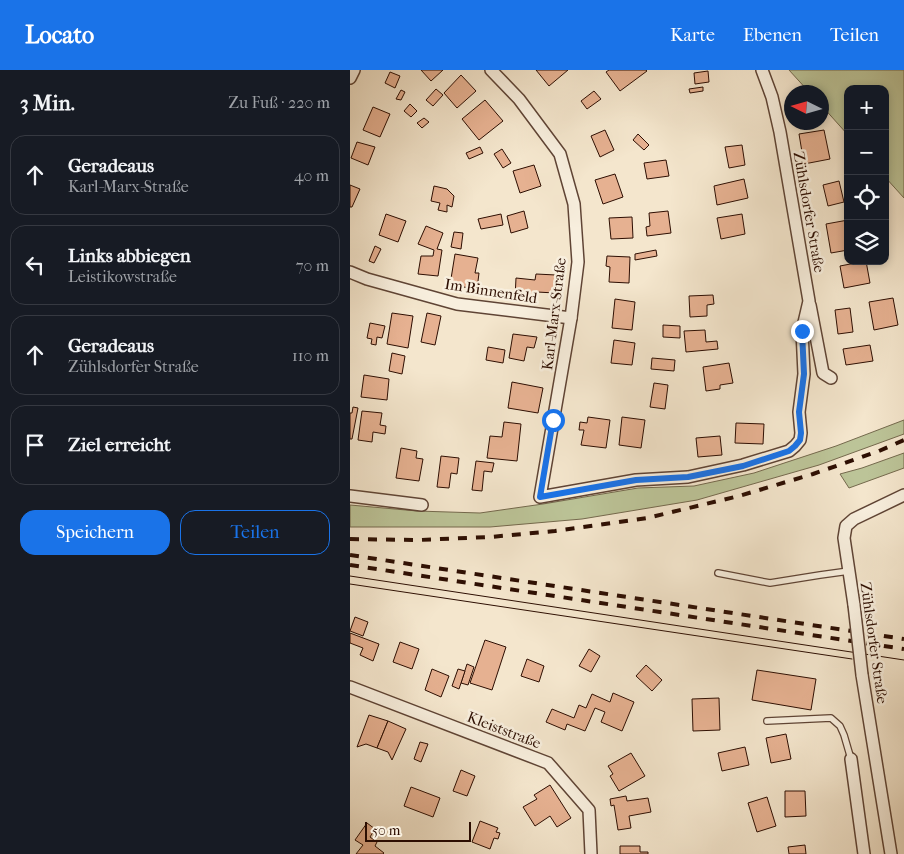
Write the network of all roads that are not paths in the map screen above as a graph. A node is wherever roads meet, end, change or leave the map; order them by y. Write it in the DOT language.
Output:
graph roads {
  1 [pos="354,70"];
  2 [pos="492,70"];
  3 [pos="762,70"];
  4 [pos="350,78"];
  5 [pos="350,272"];
  6 [pos="809,301"];
  7 [pos="571,318"];
  8 [pos="832,378"];
  9 [pos="904,495"];
  10 [pos="350,496"];
  11 [pos="540,497"];
  12 [pos="422,505"];
  13 [pos="849,571"];
  14 [pos="718,573"];
  15 [pos="350,687"];
  16 [pos="767,721"];
  17 [pos="851,759"];
  18 [pos="591,854"];
  19 [pos="864,854"];
  20 [pos="891,854"];
  1 -- 4 [label="street"];
  2 -- 7 [label="street, Karl-Marx-Straße"];
  3 -- 6 [label="street, Zühlsdorfer Straße"];
  5 -- 7 [label="street, Im Binnenfeld"];
  6 -- 8 [label="street, Zühlsdorfer Straße"];
  6 -- 11 [label="street, Zühlsdorfer Straße"];
  7 -- 11 [label="street, Karl-Marx-Straße"];
  9 -- 13 [label="street, Zühlsdorfer Straße"];
  10 -- 12 [label="street"];
  13 -- 14 [label="lane"];
  13 -- 20 [label="street, Zühlsdorfer Straße, bridge"];
  15 -- 18 [label="street, Kleiststraße"];
  16 -- 17 [label="lane"];
  17 -- 19 [label="street"];
}
